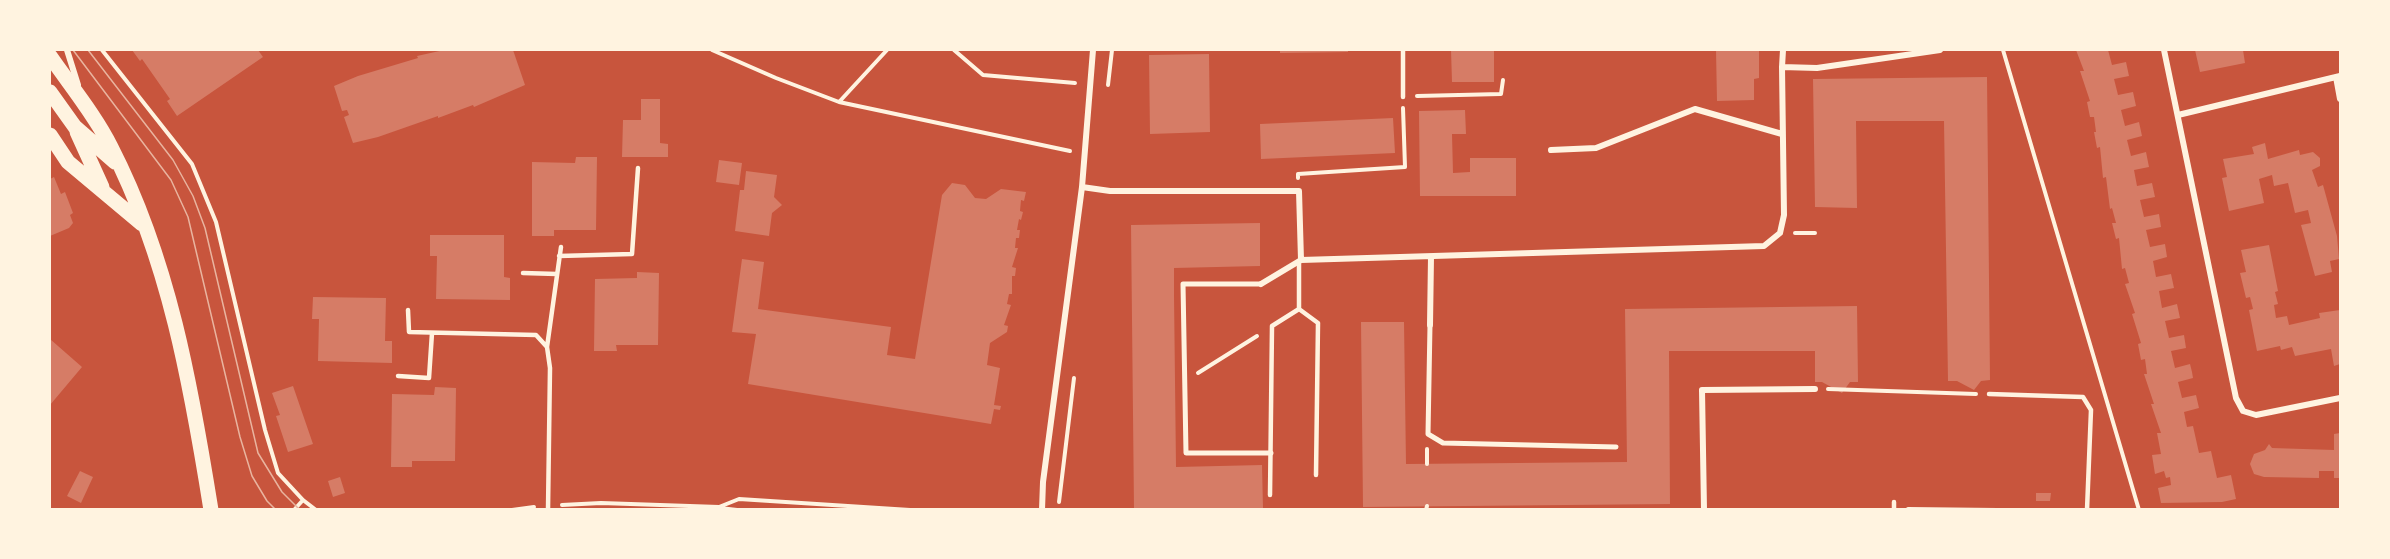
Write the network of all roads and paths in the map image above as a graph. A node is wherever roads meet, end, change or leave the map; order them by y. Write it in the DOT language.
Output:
graph roads {
  1 [pos="67,50"];
  2 [pos="102,50"];
  3 [pos="712,50"];
  4 [pos="887,50"];
  5 [pos="954,50"];
  6 [pos="1093,50"];
  7 [pos="1403,50"];
  8 [pos="1782,50"];
  9 [pos="1940,50"];
  10 [pos="2003,50"];
  11 [pos="2164,50"];
  12 [pos="50,56"];
  13 [pos="1782,67"];
  14 [pos="2338,77"];
  15 [pos="1503,80"];
  16 [pos="1090,84"];
  17 [pos="50,92"];
  18 [pos="1403,97"];
  19 [pos="2340,99"];
  20 [pos="839,102"];
  21 [pos="87,111"];
  22 [pos="2178,115"];
  23 [pos="75,126"];
  24 [pos="1782,134"];
  25 [pos="50,135"];
  26 [pos="1551,150"];
  27 [pos="1083,153"];
  28 [pos="120,166"];
  29 [pos="638,168"];
  30 [pos="1082,186"];
  31 [pos="1299,191"];
  32 [pos="105,192"];
  33 [pos="144,226"];
  34 [pos="561,247"];
  35 [pos="559,256"];
  36 [pos="1431,257"];
  37 [pos="1300,261"];
  38 [pos="523,273"];
  39 [pos="557,274"];
  40 [pos="1261,284"];
  41 [pos="1299,309"];
  42 [pos="408,310"];
  43 [pos="1430,325"];
  44 [pos="1272,326"];
  45 [pos="432,333"];
  46 [pos="547,347"];
  47 [pos="398,376"];
  48 [pos="1185,382"];
  49 [pos="1815,389"];
  50 [pos="1989,394"];
  51 [pos="2340,398"];
  52 [pos="1616,447"];
  53 [pos="1271,453"];
  54 [pos="1316,475"];
  55 [pos="1270,495"];
  56 [pos="303,500"];
  57 [pos="1894,502"];
  58 [pos="548,507"];
  59 [pos="719,507"];
  60 [pos="1894,509"];
  61 [pos="211,510"];
  62 [pos="294,510"];
  63 [pos="316,510"];
  64 [pos="512,510"];
  65 [pos="737,510"];
  66 [pos="910,510"];
  67 [pos="1042,510"];
  68 [pos="1704,510"];
  69 [pos="1997,510"];
  70 [pos="2087,510"];
  71 [pos="2139,510"];
  1 -- 21 [label="street"];
  2 -- 56 [label="path"];
  3 -- 20 [label="path"];
  4 -- 20 [label="path"];
  5 -- 16 [label="path"];
  6 -- 16 [label="street"];
  7 -- 18 [label="lane"];
  8 -- 13 [label="street"];
  9 -- 13 [label="street"];
  10 -- 71 [label="path"];
  11 -- 22 [label="street"];
  12 -- 21 [label="main road"];
  13 -- 24 [label="street"];
  14 -- 19 [label="street"];
  14 -- 22 [label="street"];
  15 -- 18 [label="path"];
  16 -- 27 [label="street"];
  17 -- 23 [label="main road"];
  18 -- 31 [label="path"];
  20 -- 27 [label="path"];
  21 -- 28 [label="main road"];
  22 -- 51 [label="street"];
  23 -- 28 [label="main road"];
  23 -- 32 [label="main road"];
  24 -- 26 [label="street"];
  24 -- 36 [label="street"];
  25 -- 32 [label="main road"];
  27 -- 30 [label="street"];
  28 -- 33 [label="main road"];
  29 -- 35 [label="lane"];
  30 -- 31 [label="street"];
  30 -- 67 [label="street"];
  31 -- 37 [label="street"];
  32 -- 33 [label="main road"];
  33 -- 61 [label="main road"];
  34 -- 35 [label="lane"];
  35 -- 39 [label="lane"];
  36 -- 37 [label="street"];
  36 -- 43 [label="street"];
  37 -- 40 [label="street"];
  37 -- 41 [label="lane"];
  38 -- 39 [label="lane"];
  39 -- 46 [label="lane"];
  40 -- 48 [label="street"];
  41 -- 44 [label="lane"];
  41 -- 54 [label="lane"];
  42 -- 45 [label="lane"];
  43 -- 52 [label="street"];
  44 -- 48 [label="path"];
  44 -- 53 [label="lane"];
  45 -- 46 [label="lane"];
  45 -- 47 [label="lane"];
  46 -- 58 [label="lane"];
  48 -- 53 [label="street"];
  49 -- 50 [label="path"];
  49 -- 68 [label="street"];
  50 -- 70 [label="lane"];
  53 -- 55 [label="lane"];
  56 -- 62 [label="path"];
  56 -- 63 [label="path"];
  57 -- 60 [label="lane"];
  58 -- 59 [label="path"];
  58 -- 64 [label="path"];
  59 -- 65 [label="path"];
  59 -- 66 [label="path"];
  60 -- 69 [label="path"];
}
